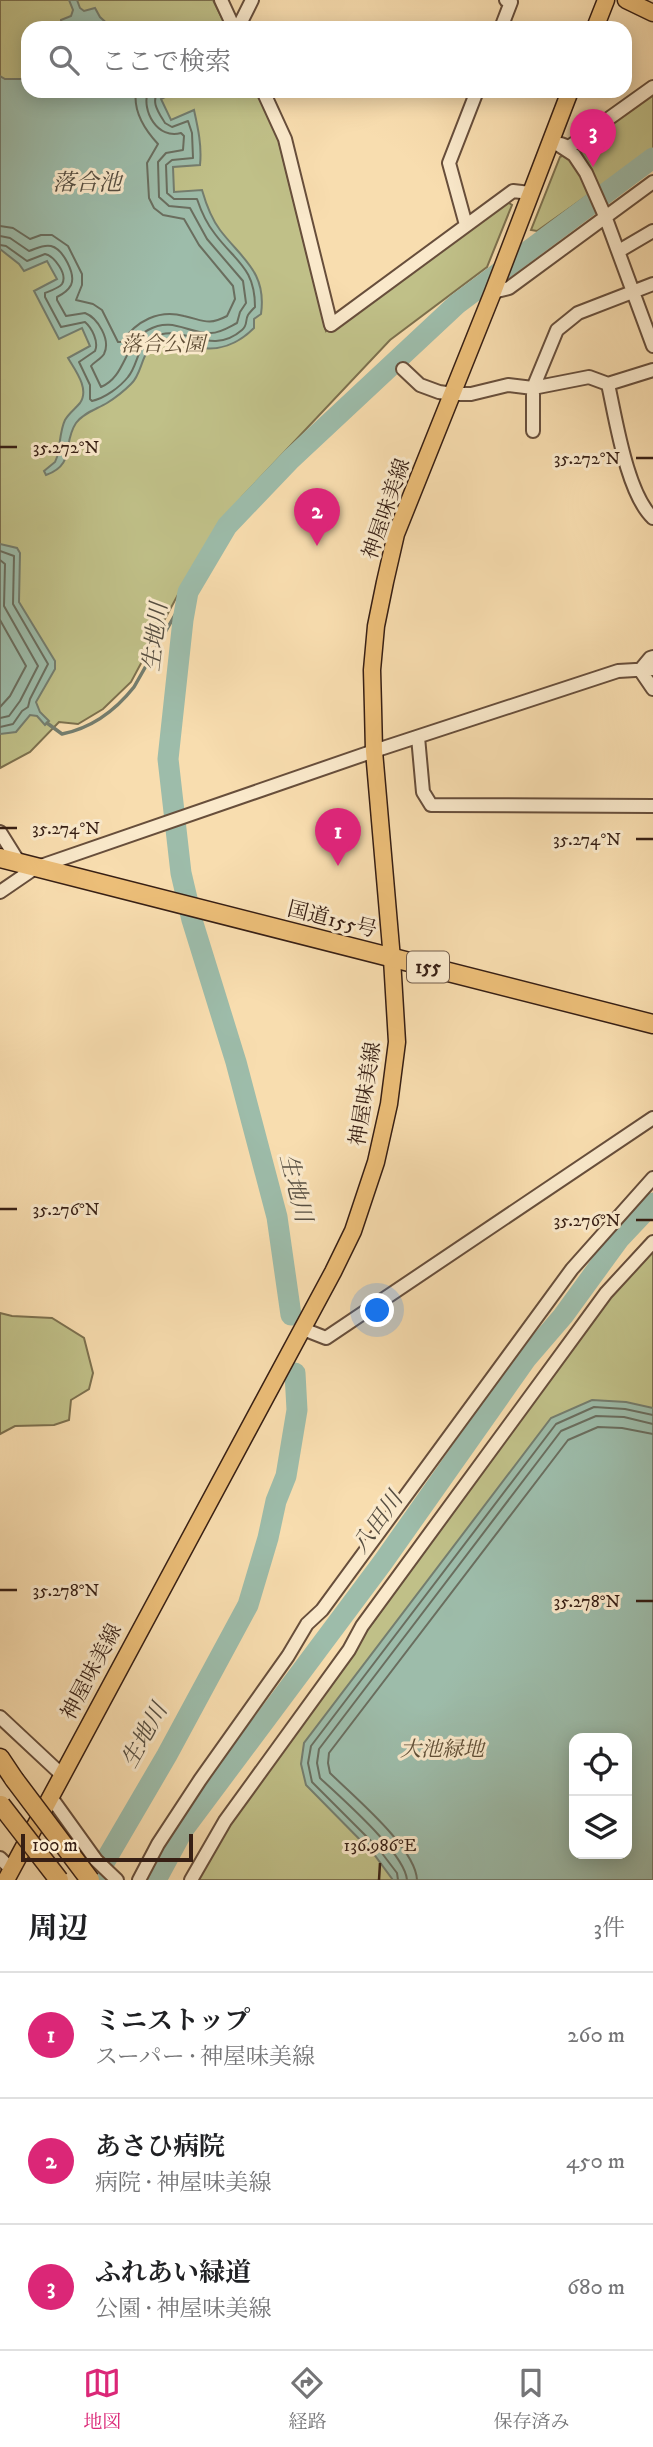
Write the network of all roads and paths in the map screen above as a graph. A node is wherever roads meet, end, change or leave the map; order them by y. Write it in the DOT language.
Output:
graph roads {
  1 [pos="221,0"];
  2 [pos="252,0"];
  3 [pos="506,0"];
  4 [pos="607,0"];
  5 [pos="626,0"];
  6 [pos="653,13"];
  7 [pos="232,21"];
  8 [pos="240,21"];
  9 [pos="504,21"];
  10 [pos="598,21"];
  11 [pos="653,87"];
  12 [pos="266,98"];
  13 [pos="474,98"];
  14 [pos="567,98"];
  15 [pos="551,140"];
  16 [pos="653,182"];
  17 [pos="530,193"];
  18 [pos="603,210"];
  19 [pos="466,225"];
  20 [pos="653,231"];
  21 [pos="618,251"];
  22 [pos="653,285"];
  23 [pos="493,292"];
  24 [pos="633,292"];
  25 [pos="653,346"];
  26 [pos="403,369"];
  27 [pos="653,370"];
  28 [pos="608,384"];
  29 [pos="534,388"];
  30 [pos="453,394"];
  31 [pos="533,431"];
  32 [pos="653,518"];
  33 [pos="653,657"];
  34 [pos="646,669"];
  35 [pos="653,689"];
  36 [pos="418,737"];
  37 [pos="374,751"];
  38 [pos="653,806"];
  39 [pos="0,832"];
  40 [pos="0,858"];
  41 [pos="28,866"];
  42 [pos="0,892"];
  43 [pos="392,958"];
  44 [pos="653,1024"];
  45 [pos="653,1118"];
  46 [pos="653,1178"];
  47 [pos="653,1242"];
  48 [pos="303,1329"];
  49 [pos="0,1717"];
  50 [pos="0,1758"];
  51 [pos="61,1774"];
  52 [pos="50,1796"];
  53 [pos="0,1804"];
  54 [pos="6,1869"];
  55 [pos="114,1879"];
  56 [pos="58,1880"];
  57 [pos="90,1880"];
  58 [pos="139,1880"];
  59 [pos="191,1880"];
  1 -- 7 [label="street"];
  2 -- 8 [label="street"];
  3 -- 9 [label="street"];
  4 -- 10 [label="main road"];
  5 -- 6 [label="main road"];
  11 -- 15 [label="street"];
  12 -- 19 [label="street"];
  13 -- 19 [label="street"];
  14 -- 15 [label="main road, 神屋味美線"];
  15 -- 17 [label="main road, 神屋味美線"];
  15 -- 18 [label="street"];
  16 -- 18 [label="street"];
  17 -- 19 [label="street"];
  17 -- 23 [label="main road, 神屋味美線"];
  18 -- 21 [label="street"];
  18 -- 23 [label="street"];
  20 -- 21 [label="street"];
  21 -- 24 [label="street"];
  22 -- 24 [label="street"];
  23 -- 30 [label="main road, 神屋味美線"];
  24 -- 25 [label="street"];
  24 -- 29 [label="street"];
  26 -- 30 [label="street"];
  27 -- 28 [label="street"];
  28 -- 29 [label="street"];
  28 -- 32 [label="street"];
  29 -- 30 [label="street"];
  29 -- 31 [label="street"];
  30 -- 37 [label="main road, 神屋味美線"];
  33 -- 34 [label="street"];
  34 -- 35 [label="street"];
  34 -- 36 [label="street"];
  36 -- 37 [label="street"];
  36 -- 38 [label="street"];
  37 -- 41 [label="street"];
  37 -- 43 [label="main road, 神屋味美線"];
  39 -- 41 [label="street"];
  40 -- 41 [label="highway, 国道155号 / 155"];
  41 -- 42 [label="street"];
  41 -- 43 [label="highway, 国道155号 / 155"];
  43 -- 44 [label="highway, 国道155号 / 155"];
  43 -- 48 [label="main road, 神屋味美線"];
  45 -- 48 [label="street"];
  46 -- 58 [label="street"];
  47 -- 59 [label="street"];
  48 -- 51 [label="main road, 神屋味美線"];
  49 -- 51 [label="street"];
  50 -- 57 [label="highway, bridge"];
  51 -- 52 [label="main road, 神屋味美線"];
  52 -- 54 [label="main road, 神屋味美線"];
  52 -- 55 [label="street"];
  53 -- 56 [label="highway, bridge"];
}
